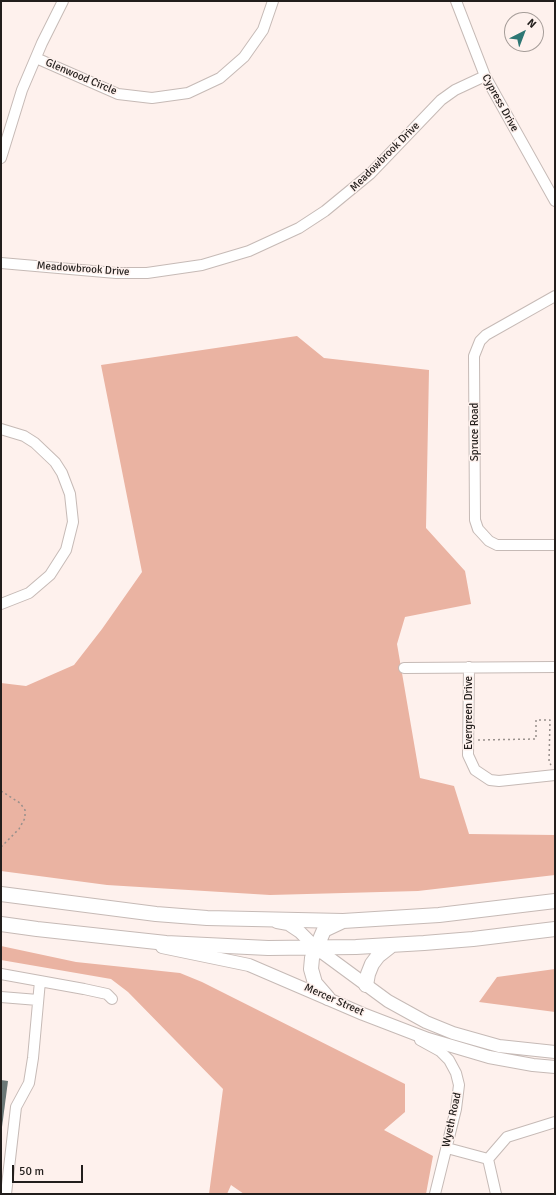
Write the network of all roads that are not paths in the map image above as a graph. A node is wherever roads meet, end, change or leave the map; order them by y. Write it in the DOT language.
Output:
graph roads {
  1 [pos="63,1"];
  2 [pos="273,1"];
  3 [pos="456,1"];
  4 [pos="36,58"];
  5 [pos="485,76"];
  6 [pos="1,158"];
  7 [pos="555,201"];
  8 [pos="1,263"];
  9 [pos="555,296"];
  10 [pos="1,429"];
  11 [pos="555,546"];
  12 [pos="1,604"];
  13 [pos="469,667"];
  14 [pos="555,667"];
  15 [pos="404,668"];
  16 [pos="553,770"];
  17 [pos="1,894"];
  18 [pos="555,901"];
  19 [pos="268,919"];
  20 [pos="343,921"];
  21 [pos="1,924"];
  22 [pos="555,929"];
  23 [pos="112,938"];
  24 [pos="392,945"];
  25 [pos="316,948"];
  26 [pos="1,974"];
  27 [pos="40,981"];
  28 [pos="366,985"];
  29 [pos="1,997"];
  30 [pos="112,998"];
  31 [pos="328,998"];
  32 [pos="38,1000"];
  33 [pos="397,1027"];
  34 [pos="555,1052"];
  35 [pos="555,1067"];
  36 [pos="555,1122"];
  37 [pos="447,1148"];
  38 [pos="488,1159"];
  39 [pos="6,1194"];
  40 [pos="436,1194"];
  41 [pos="496,1194"];
  1 -- 4 [label="street"];
  2 -- 4 [label="street, Glenwood Circle"];
  3 -- 5 [label="street, Cypress Drive"];
  4 -- 6 [label="street"];
  5 -- 7 [label="street, Cypress Drive"];
  5 -- 8 [label="street, Meadowbrook Drive"];
  9 -- 11 [label="street, Spruce Road"];
  10 -- 12 [label="street"];
  13 -- 14 [label="street"];
  13 -- 15 [label="street"];
  13 -- 16 [label="street, Evergreen Drive"];
  17 -- 19 [label="highway"];
  18 -- 20 [label="highway"];
  19 -- 20 [label="highway"];
  19 -- 25 [label="main road"];
  20 -- 25 [label="highway"];
  21 -- 23 [label="highway"];
  22 -- 24 [label="highway"];
  23 -- 25 [label="highway"];
  23 -- 31 [label="main road, Mercer Street"];
  24 -- 25 [label="highway"];
  24 -- 28 [label="highway"];
  25 -- 28 [label="main road"];
  25 -- 31 [label="highway"];
  26 -- 27 [label="street"];
  27 -- 30 [label="street"];
  27 -- 32 [label="street"];
  28 -- 34 [label="main road"];
  29 -- 32 [label="street"];
  31 -- 33 [label="main road, Mercer Street"];
  32 -- 39 [label="street"];
  33 -- 35 [label="main road, Mercer Street"];
  33 -- 37 [label="street, Wyeth Road"];
  36 -- 38 [label="street"];
  37 -- 38 [label="street"];
  37 -- 40 [label="street, Wyeth Road"];
  38 -- 41 [label="street"];
}
